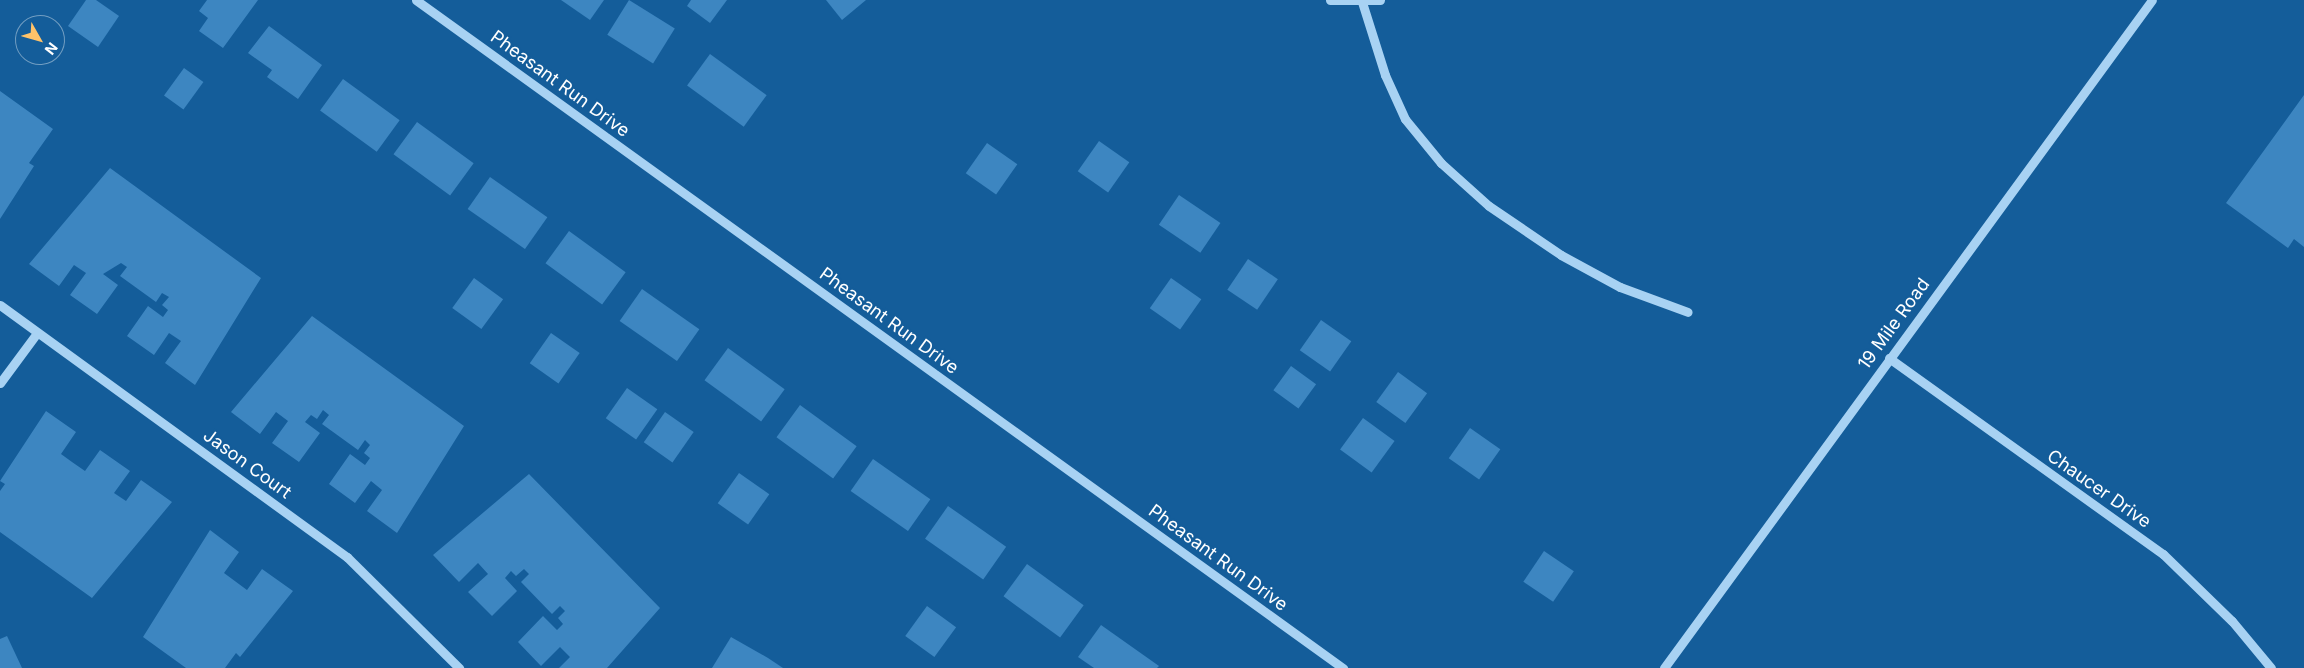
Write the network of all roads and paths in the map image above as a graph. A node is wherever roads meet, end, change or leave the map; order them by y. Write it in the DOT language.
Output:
graph roads {
  1 [pos="416,0"];
  2 [pos="1330,0"];
  3 [pos="1380,0"];
  4 [pos="2152,0"];
  5 [pos="1362,2"];
  6 [pos="0,305"];
  7 [pos="1688,312"];
  8 [pos="37,333"];
  9 [pos="1889,358"];
  10 [pos="0,383"];
  11 [pos="459,668"];
  12 [pos="1343,668"];
  13 [pos="1664,668"];
  14 [pos="2271,668"];
  1 -- 12 [label="street, Pheasant Run Drive"];
  2 -- 5 [label="street"];
  3 -- 5 [label="street"];
  4 -- 9 [label="street, 19 Mile Road"];
  5 -- 7 [label="street"];
  6 -- 8 [label="street, Jason Court"];
  8 -- 10 [label="street"];
  8 -- 11 [label="street, Jason Court"];
  9 -- 13 [label="street, 19 Mile Road"];
  9 -- 14 [label="street, Chaucer Drive"];
}
